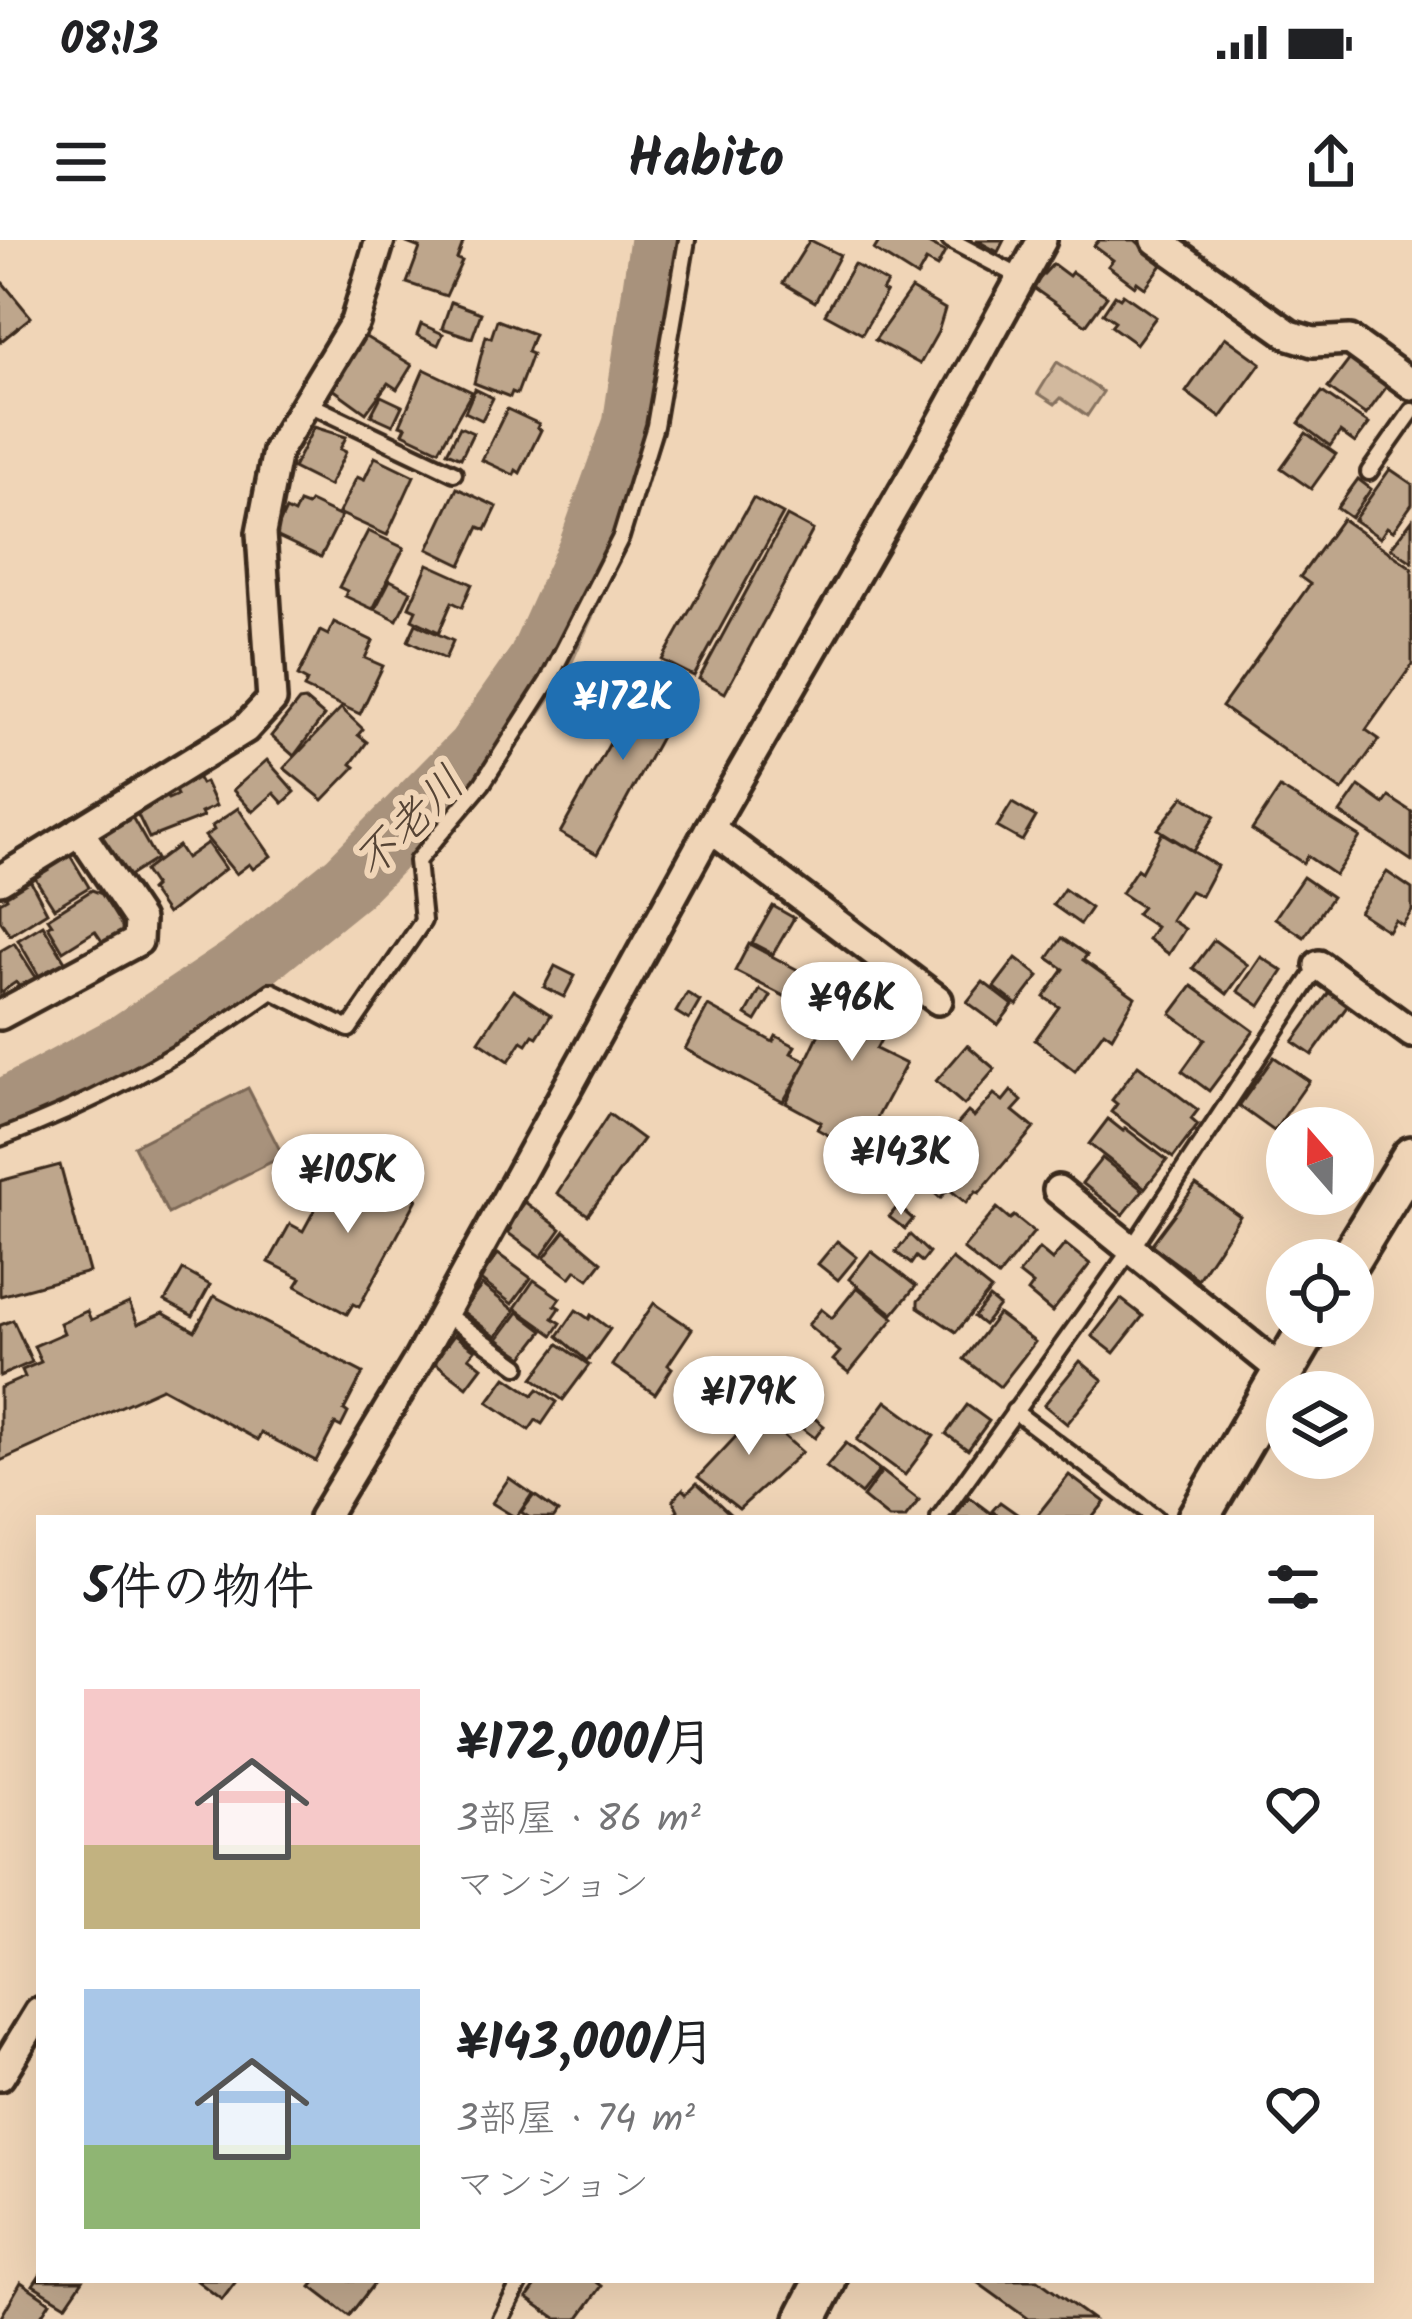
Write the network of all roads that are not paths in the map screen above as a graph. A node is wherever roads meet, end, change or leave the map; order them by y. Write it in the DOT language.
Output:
graph roads {
  1 [pos="380,240"];
  2 [pos="687,240"];
  3 [pos="950,240"];
  4 [pos="1042,240"];
  5 [pos="1156,240"];
  6 [pos="1020,277"];
  7 [pos="1412,385"];
  8 [pos="307,403"];
  9 [pos="1412,411"];
  10 [pos="454,472"];
  11 [pos="1369,472"];
  12 [pos="710,828"];
  13 [pos="79,832"];
  14 [pos="0,880"];
  15 [pos="1319,965"];
  16 [pos="938,1000"];
  17 [pos="0,1015"];
  18 [pos="1412,1033"];
  19 [pos="0,1138"];
  20 [pos="1412,1157"];
  21 [pos="1058,1190"];
  22 [pos="1362,1239"];
  23 [pos="1132,1248"];
  24 [pos="444,1313"];
  25 [pos="1297,1347"];
  26 [pos="518,1366"];
  27 [pos="1282,1371"];
  28 [pos="1266,1399"];
  29 [pos="1013,1411"];
  30 [pos="325,1515"];
  31 [pos="941,1515"];
  32 [pos="1152,1515"];
  33 [pos="1200,1515"];
  34 [pos="36,2017"];
  35 [pos="0,2076"];
  36 [pos="519,2283"];
  37 [pos="824,2283"];
  38 [pos="501,2319"];
  39 [pos="806,2319"];
  1 -- 8 [label="street"];
  2 -- 19 [label="lane"];
  3 -- 6 [label="lane"];
  4 -- 6 [label="street"];
  5 -- 7 [label="street"];
  6 -- 12 [label="street"];
  8 -- 10 [label="lane"];
  8 -- 13 [label="street"];
  9 -- 11 [label="lane"];
  12 -- 16 [label="street"];
  12 -- 24 [label="street"];
  13 -- 14 [label="street"];
  13 -- 17 [label="street"];
  15 -- 18 [label="street"];
  15 -- 23 [label="lane"];
  20 -- 22 [label="street"];
  21 -- 23 [label="street"];
  23 -- 27 [label="street"];
  23 -- 29 [label="lane"];
  24 -- 26 [label="lane"];
  24 -- 30 [label="street"];
  25 -- 27 [label="street"];
  28 -- 33 [label="street"];
  29 -- 31 [label="lane"];
  29 -- 32 [label="lane"];
  34 -- 35 [label="street"];
  36 -- 38 [label="lane"];
  37 -- 39 [label="street"];
}
